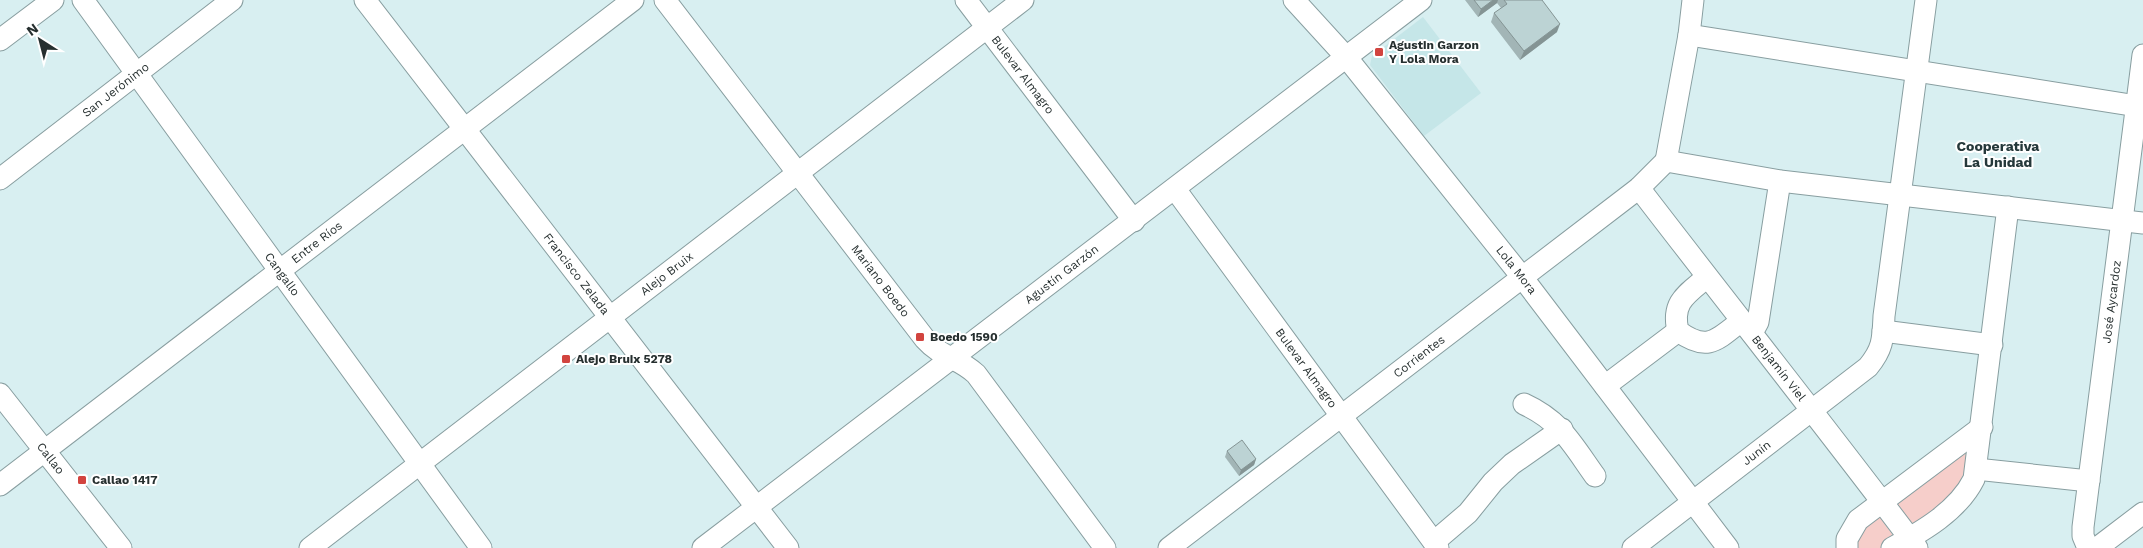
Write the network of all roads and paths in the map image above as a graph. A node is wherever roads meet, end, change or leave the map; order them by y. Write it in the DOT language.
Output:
graph roads {
  1 [pos="53,0"];
  2 [pos="83,0"];
  3 [pos="232,0"];
  4 [pos="365,0"];
  5 [pos="633,0"];
  6 [pos="665,0"];
  7 [pos="966,0"];
  8 [pos="1022,0"];
  9 [pos="1294,0"];
  10 [pos="1421,0"];
  11 [pos="1693,0"];
  12 [pos="1926,0"];
  13 [pos="987,28"];
  14 [pos="1689,35"];
  15 [pos="0,40"];
  16 [pos="2143,55"];
  17 [pos="1347,58"];
  18 [pos="1917,71"];
  19 [pos="136,73"];
  20 [pos="2137,106"];
  21 [pos="464,130"];
  22 [pos="1666,161"];
  23 [pos="798,172"];
  24 [pos="0,179"];
  25 [pos="1780,180"];
  26 [pos="1639,188"];
  27 [pos="1175,190"];
  28 [pos="1900,194"];
  29 [pos="2008,207"];
  30 [pos="1134,221"];
  31 [pos="2133,222"];
  32 [pos="280,271"];
  33 [pos="1522,277"];
  34 [pos="1707,277"];
  35 [pos="610,316"];
  36 [pos="1747,327"];
  37 [pos="1678,331"];
  38 [pos="1884,331"];
  39 [pos="1992,345"];
  40 [pos="950,359"];
  41 [pos="1605,386"];
  42 [pos="0,394"];
  43 [pos="1524,404"];
  44 [pos="1810,411"];
  45 [pos="1341,416"];
  46 [pos="1982,427"];
  47 [pos="1562,429"];
  48 [pos="45,450"];
  49 [pos="420,462"];
  50 [pos="1976,469"];
  51 [pos="1595,476"];
  52 [pos="2089,481"];
  53 [pos="0,485"];
  54 [pos="1883,501"];
  55 [pos="1694,502"];
  56 [pos="758,507"];
  57 [pos="2143,513"];
  58 [pos="1436,545"];
  59 [pos="1906,545"];
  60 [pos="121,548"];
  61 [pos="310,548"];
  62 [pos="482,548"];
  63 [pos="703,548"];
  64 [pos="788,548"];
  65 [pos="1105,548"];
  66 [pos="1169,548"];
  67 [pos="1633,548"];
  68 [pos="1728,548"];
  69 [pos="1847,548"];
  70 [pos="2088,548"];
  71 [pos="2097,548"];
  1 -- 15 [label="street"];
  2 -- 19 [label="street, Cangallo"];
  3 -- 19 [label="street, San Jerónimo"];
  4 -- 21 [label="street, Francisco Zelada"];
  5 -- 21 [label="street, Entre Ríos"];
  6 -- 23 [label="street, Mariano Boedo"];
  7 -- 13 [label="street, Bulevar Almagro"];
  8 -- 13 [label="street, Alejo Bruix"];
  9 -- 17 [label="street, Lola Mora"];
  10 -- 17 [label="street, Agustín Garzón"];
  11 -- 14 [label="street"];
  12 -- 18 [label="street"];
  13 -- 23 [label="street, Alejo Bruix"];
  13 -- 30 [label="street, Bulevar Almagro"];
  14 -- 18 [label="street"];
  14 -- 22 [label="street"];
  16 -- 20 [label="street, José Aycardoz"];
  17 -- 27 [label="street, Agustín Garzón"];
  17 -- 33 [label="street, Lola Mora"];
  18 -- 20 [label="street"];
  18 -- 28 [label="street"];
  19 -- 24 [label="street, San Jerónimo"];
  19 -- 32 [label="street, Cangallo"];
  20 -- 31 [label="street, José Aycardoz"];
  21 -- 32 [label="street, Entre Ríos"];
  21 -- 35 [label="street, Francisco Zelada"];
  22 -- 25 [label="street"];
  22 -- 26 [label="street, Corrientes"];
  23 -- 35 [label="street, Alejo Bruix"];
  23 -- 40 [label="street, Mariano Boedo"];
  25 -- 28 [label="street"];
  25 -- 36 [label="street"];
  26 -- 33 [label="street, Corrientes"];
  26 -- 34 [label="street, Benjamín Viel"];
  27 -- 30 [label="street, Agustín Garzón"];
  27 -- 45 [label="street, Bulevar Almagro"];
  28 -- 29 [label="street"];
  28 -- 38 [label="street"];
  29 -- 31 [label="street"];
  29 -- 39 [label="street"];
  30 -- 40 [label="street, Agustín Garzón"];
  31 -- 52 [label="street, José Aycardoz"];
  32 -- 48 [label="street, Entre Ríos"];
  32 -- 49 [label="street, Cangallo"];
  33 -- 41 [label="street, Lola Mora"];
  33 -- 45 [label="street, Corrientes"];
  34 -- 36 [label="street, Benjamín Viel"];
  34 -- 37 [label="street"];
  35 -- 49 [label="street, Alejo Bruix"];
  35 -- 56 [label="street, Francisco Zelada"];
  36 -- 37 [label="street"];
  36 -- 44 [label="street, Benjamín Viel"];
  37 -- 41 [label="street"];
  38 -- 39 [label="street"];
  38 -- 44 [label="street, Junín"];
  39 -- 46 [label="street"];
  40 -- 56 [label="street, Agustín Garzón"];
  40 -- 65 [label="street, Mariano Boedo"];
  41 -- 55 [label="street, Lola Mora"];
  42 -- 48 [label="street, Callao"];
  43 -- 47 [label="street"];
  44 -- 54 [label="street, Benjamín Viel"];
  44 -- 55 [label="street, Junín"];
  45 -- 58 [label="street, Bulevar Almagro"];
  45 -- 66 [label="street, Corrientes"];
  46 -- 50 [label="street"];
  46 -- 54 [label="street"];
  47 -- 51 [label="street"];
  47 -- 58 [label="street"];
  48 -- 53 [label="street, Entre Ríos"];
  48 -- 60 [label="street, Callao"];
  49 -- 61 [label="street, Alejo Bruix"];
  49 -- 62 [label="street, Cangallo"];
  50 -- 52 [label="street"];
  50 -- 59 [label="street"];
  52 -- 70 [label="street, José Aycardoz"];
  54 -- 59 [label="street, Benjamín Viel"];
  54 -- 69 [label="street"];
  55 -- 67 [label="street, Junín"];
  55 -- 68 [label="street, Lola Mora"];
  56 -- 63 [label="street, Agustín Garzón"];
  56 -- 64 [label="street, Francisco Zelada"];
  57 -- 71 [label="street"];
}
